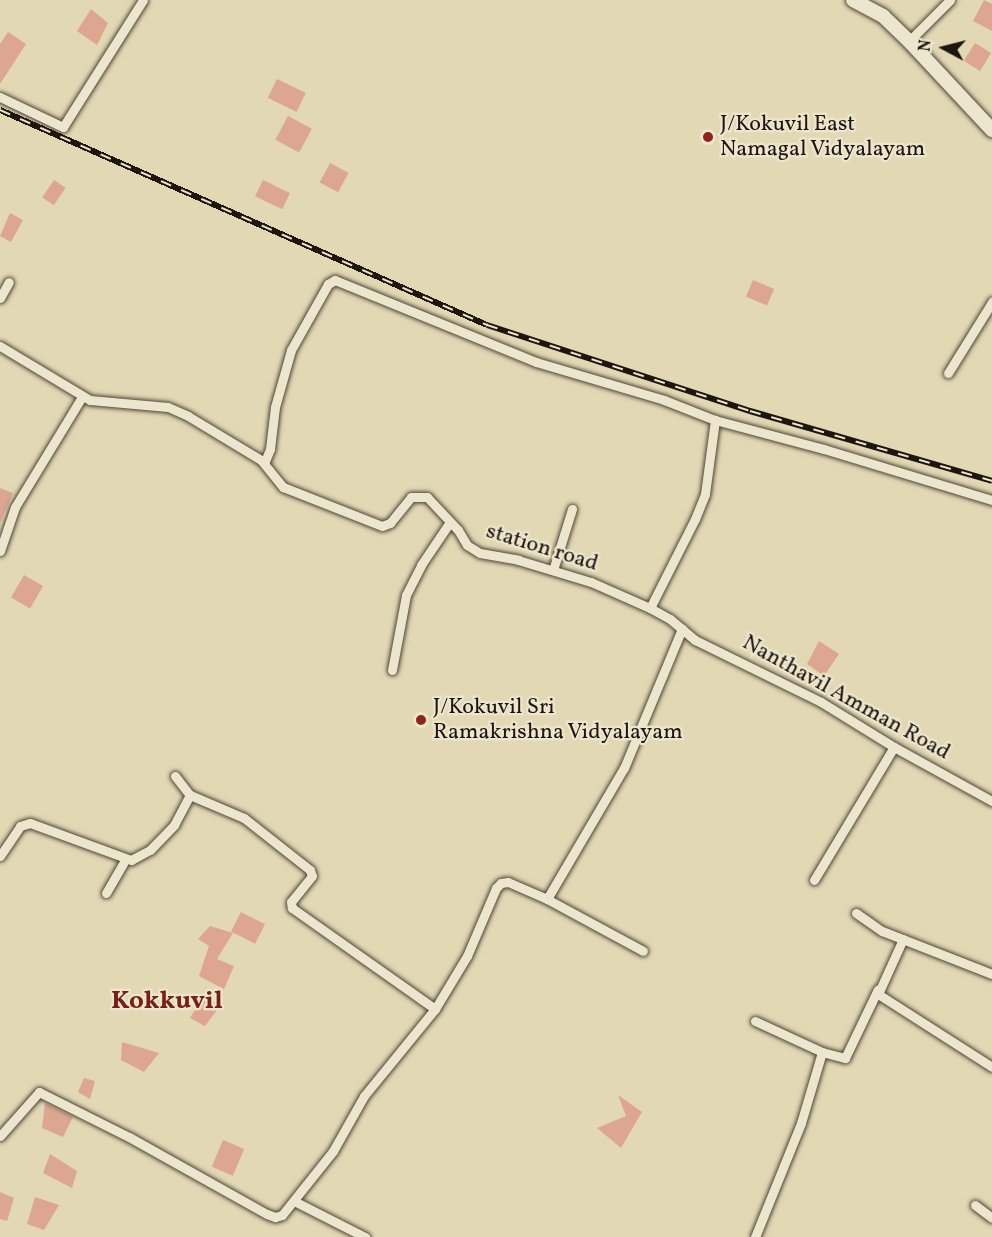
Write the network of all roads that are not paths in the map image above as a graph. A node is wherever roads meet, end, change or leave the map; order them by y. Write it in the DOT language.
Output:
graph roads {
  1 [pos="143,0"];
  2 [pos="853,0"];
  3 [pos="950,0"];
  4 [pos="909,41"];
  5 [pos="0,97"];
  6 [pos="992,130"];
  7 [pos="9,282"];
  8 [pos="0,298"];
  9 [pos="992,302"];
  10 [pos="0,346"];
  11 [pos="948,373"];
  12 [pos="82,397"];
  13 [pos="715,420"];
  14 [pos="261,460"];
  15 [pos="992,500"];
  16 [pos="573,509"];
  17 [pos="450,522"];
  18 [pos="0,551"];
  19 [pos="553,570"];
  20 [pos="650,608"];
  21 [pos="682,628"];
  22 [pos="392,670"];
  23 [pos="894,747"];
  24 [pos="175,776"];
  25 [pos="190,795"];
  26 [pos="992,801"];
  27 [pos="0,856"];
  28 [pos="126,859"];
  29 [pos="814,880"];
  30 [pos="106,893"];
  31 [pos="547,899"];
  32 [pos="855,913"];
  33 [pos="903,939"];
  34 [pos="642,951"];
  35 [pos="992,974"];
  36 [pos="878,989"];
  37 [pos="435,1009"];
  38 [pos="755,1021"];
  39 [pos="822,1052"];
  40 [pos="992,1067"];
  41 [pos="0,1136"];
  42 [pos="294,1201"];
  43 [pos="975,1205"];
  44 [pos="992,1218"];
  45 [pos="365,1237"];
  46 [pos="755,1237"];
  1 -- 5 [label="street"];
  2 -- 4 [label="street"];
  3 -- 4 [label="street"];
  4 -- 6 [label="street"];
  7 -- 8 [label="street"];
  9 -- 11 [label="street"];
  10 -- 12 [label="street, station road"];
  12 -- 14 [label="street, station road"];
  12 -- 18 [label="street"];
  13 -- 14 [label="street"];
  13 -- 15 [label="street"];
  13 -- 20 [label="street"];
  14 -- 17 [label="street, station road"];
  16 -- 19 [label="street"];
  17 -- 19 [label="street, station road"];
  17 -- 22 [label="street"];
  19 -- 20 [label="street, station road"];
  20 -- 21 [label="street, station road"];
  21 -- 23 [label="street, Nanthavil Amman Road"];
  21 -- 31 [label="street"];
  23 -- 26 [label="street, Nanthavil Amman Road"];
  23 -- 29 [label="street"];
  24 -- 25 [label="street"];
  25 -- 28 [label="street"];
  25 -- 37 [label="street"];
  27 -- 28 [label="street"];
  28 -- 30 [label="street"];
  31 -- 34 [label="street"];
  31 -- 37 [label="street"];
  32 -- 33 [label="street"];
  33 -- 35 [label="street"];
  33 -- 36 [label="street"];
  36 -- 39 [label="street"];
  36 -- 40 [label="street"];
  37 -- 42 [label="street"];
  38 -- 39 [label="street"];
  39 -- 46 [label="street"];
  41 -- 42 [label="street"];
  42 -- 45 [label="street"];
  43 -- 44 [label="street"];
}
